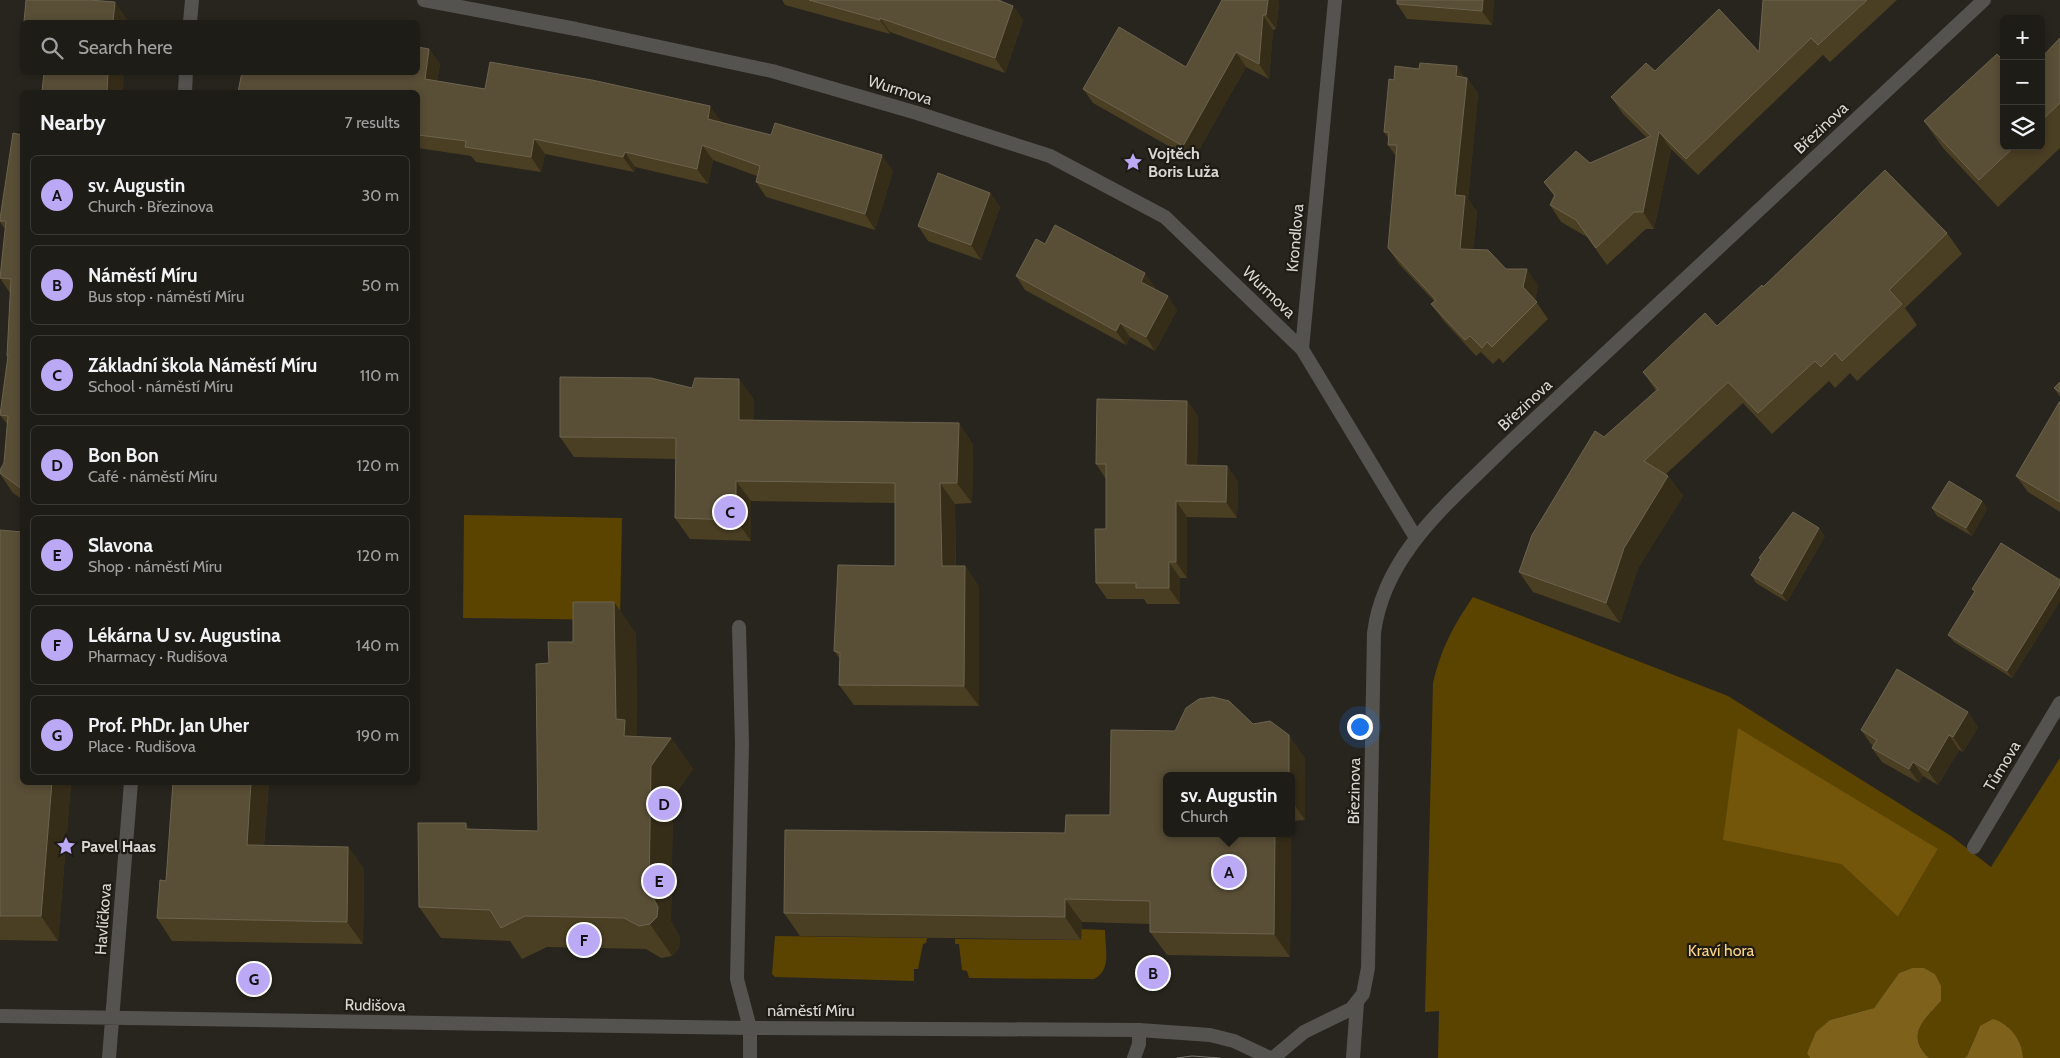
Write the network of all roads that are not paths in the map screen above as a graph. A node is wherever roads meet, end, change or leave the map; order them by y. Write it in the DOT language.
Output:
graph roads {
  1 [pos="192,0"];
  2 [pos="424,0"];
  3 [pos="1336,0"];
  4 [pos="1984,0"];
  5 [pos="190,20"];
  6 [pos="186,75"];
  7 [pos="185,90"];
  8 [pos="1302,349"];
  9 [pos="1416,538"];
  10 [pos="740,627"];
  11 [pos="2060,703"];
  12 [pos="131,785"];
  13 [pos="1974,847"];
  14 [pos="1357,1003"];
  15 [pos="0,1016"];
  16 [pos="112,1018"];
  17 [pos="750,1028"];
  18 [pos="1139,1030"];
  19 [pos="109,1058"];
  20 [pos="750,1058"];
  21 [pos="1134,1058"];
  22 [pos="1271,1058"];
  23 [pos="1353,1058"];
  1 -- 5 [label="street"];
  2 -- 8 [label="street, Wurmova"];
  3 -- 8 [label="street, Krondlova"];
  4 -- 9 [label="street, Březinova"];
  6 -- 7 [label="street"];
  8 -- 9 [label="street"];
  9 -- 14 [label="street, Březinova"];
  10 -- 17 [label="street, náměstí Míru"];
  11 -- 13 [label="street, Tůmova"];
  12 -- 16 [label="street, Havlíčkova"];
  14 -- 22 [label="street, náměstí Míru"];
  14 -- 23 [label="street"];
  15 -- 16 [label="street, Rudišova"];
  16 -- 17 [label="street, Rudišova"];
  16 -- 19 [label="street, Havlíčkova"];
  17 -- 18 [label="street, náměstí Míru"];
  17 -- 20 [label="street"];
  18 -- 21 [label="street"];
  18 -- 22 [label="street, náměstí Míru"];
}
